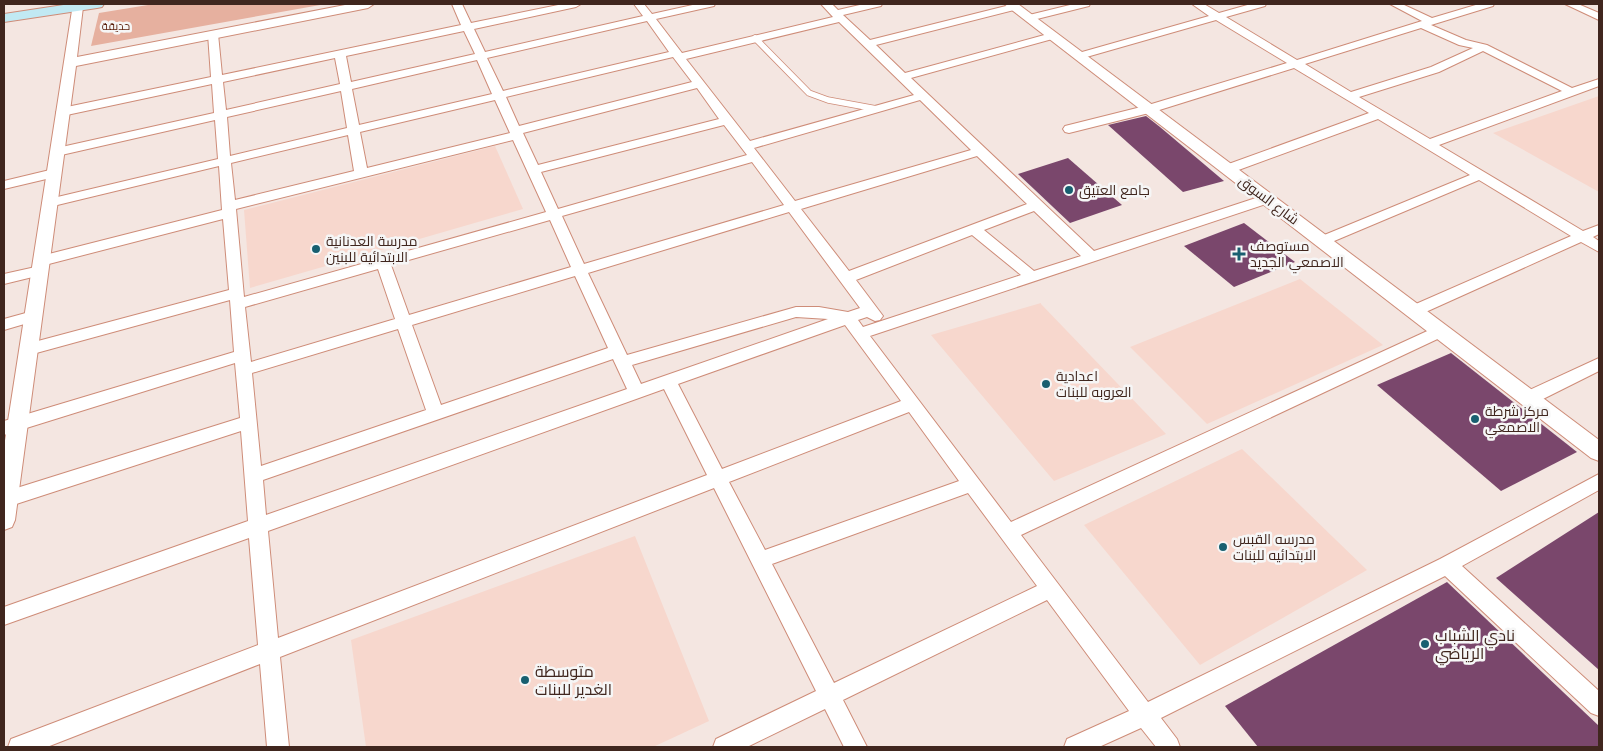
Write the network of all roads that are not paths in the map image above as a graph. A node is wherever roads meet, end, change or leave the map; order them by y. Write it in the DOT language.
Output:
graph roads {
  1 [pos="98,4"];
  2 [pos="368,4"];
  3 [pos="457,4"];
  4 [pos="576,4"];
  5 [pos="640,4"];
  6 [pos="710,4"];
  7 [pos="826,4"];
  8 [pos="876,4"];
  9 [pos="1085,4"];
  10 [pos="1197,4"];
  11 [pos="1261,4"];
  12 [pos="1395,4"];
  13 [pos="1489,4"];
  14 [pos="1570,4"];
  15 [pos="1012,5"];
  16 [pos="78,7"];
  17 [pos="838,16"];
  18 [pos="1217,16"];
  19 [pos="1599,17"];
  20 [pos="4,18"];
  21 [pos="650,18"];
  22 [pos="1029,18"];
  23 [pos="1426,23"];
  24 [pos="467,27"];
  25 [pos="213,34"];
  26 [pos="1052,36"];
  27 [pos="755,38"];
  28 [pos="868,44"];
  29 [pos="1483,47"];
  30 [pos="340,54"];
  31 [pos="678,55"];
  32 [pos="481,56"];
  33 [pos="1079,56"];
  34 [pos="70,63"];
  35 [pos="1296,64"];
  36 [pos="903,77"];
  37 [pos="217,79"];
  38 [pos="1599,82"];
  39 [pos="700,84"];
  40 [pos="346,87"];
  41 [pos="1572,92"];
  42 [pos="499,95"];
  43 [pos="922,96"];
  44 [pos="1349,96"];
  45 [pos="877,109"];
  46 [pos="1149,109"];
  47 [pos="62,112"];
  48 [pos="1379,114"];
  49 [pos="220,115"];
  50 [pos="728,120"];
  51 [pos="1069,129"];
  52 [pos="354,131"];
  53 [pos="516,133"];
  54 [pos="1429,144"];
  55 [pos="751,151"];
  56 [pos="980,151"];
  57 [pos="56,152"];
  58 [pos="225,160"];
  59 [pos="534,170"];
  60 [pos="1228,170"];
  61 [pos="54,173"];
  62 [pos="361,173"];
  63 [pos="1481,175"];
  64 [pos="4,185"];
  65 [pos="1267,199"];
  66 [pos="49,203"];
  67 [pos="1036,205"];
  68 [pos="793,206"];
  69 [pos="229,209"];
  70 [pos="554,213"];
  71 [pos="974,229"];
  72 [pos="1599,230"];
  73 [pos="1583,237"];
  74 [pos="1322,241"];
  75 [pos="1599,247"];
  76 [pos="1091,257"];
  77 [pos="383,262"];
  78 [pos="40,266"];
  79 [pos="580,270"];
  80 [pos="1032,277"];
  81 [pos="846,278"];
  82 [pos="4,279"];
  83 [pos="237,299"];
  84 [pos="870,310"];
  85 [pos="1414,311"];
  86 [pos="33,316"];
  87 [pos="847,317"];
  88 [pos="403,322"];
  89 [pos="4,325"];
  90 [pos="883,326"];
  91 [pos="1441,331"];
  92 [pos="860,334"];
  93 [pos="29,349"];
  94 [pos="620,357"];
  95 [pos="243,363"];
  96 [pos="1599,364"];
  97 [pos="668,381"];
  98 [pos="636,392"];
  99 [pos="1529,398"];
  100 [pos="912,404"];
  101 [pos="434,414"];
  102 [pos="248,422"];
  103 [pos="11,426"];
  104 [pos="1599,452"];
  105 [pos="253,476"];
  106 [pos="718,478"];
  107 [pos="1599,481"];
  108 [pos="972,484"];
  109 [pos="7,499"];
  110 [pos="4,520"];
  111 [pos="258,526"];
  112 [pos="1008,532"];
  113 [pos="760,560"];
  114 [pos="1448,565"];
  115 [pos="1050,589"];
  116 [pos="4,616"];
  117 [pos="269,651"];
  118 [pos="830,696"];
  119 [pos="1599,705"];
  120 [pos="1145,715"];
  121 [pos="19,747"];
  122 [pos="278,747"];
  123 [pos="724,747"];
  124 [pos="856,747"];
  125 [pos="1075,747"];
  126 [pos="1169,747"];
  1 -- 16 [label="main road"];
  2 -- 25 [label="street"];
  3 -- 24 [label="street"];
  4 -- 24 [label="street"];
  5 -- 21 [label="street"];
  6 -- 21 [label="street"];
  7 -- 17 [label="street"];
  8 -- 17 [label="street"];
  9 -- 22 [label="street"];
  10 -- 18 [label="street"];
  11 -- 18 [label="street"];
  12 -- 23 [label="street"];
  13 -- 23 [label="street"];
  14 -- 19 [label="street"];
  15 -- 22 [label="street, شارع السوق"];
  15 -- 28 [label="street"];
  16 -- 20 [label="main road"];
  16 -- 34 [label="street"];
  17 -- 27 [label="street"];
  17 -- 28 [label="street"];
  18 -- 33 [label="street"];
  18 -- 35 [label="street"];
  21 -- 31 [label="street"];
  21 -- 32 [label="street"];
  22 -- 26 [label="street, شارع السوق"];
  23 -- 29 [label="street"];
  23 -- 35 [label="street"];
  24 -- 30 [label="street"];
  24 -- 32 [label="street"];
  25 -- 34 [label="street"];
  25 -- 37 [label="street"];
  26 -- 33 [label="street, شارع السوق"];
  26 -- 36 [label="street"];
  27 -- 31 [label="street"];
  27 -- 45 [label="lane"];
  28 -- 36 [label="street"];
  29 -- 41 [label="street"];
  29 -- 44 [label="street"];
  30 -- 37 [label="street"];
  30 -- 40 [label="street"];
  31 -- 39 [label="street"];
  31 -- 42 [label="street"];
  32 -- 40 [label="street"];
  32 -- 42 [label="street"];
  33 -- 46 [label="street, شارع السوق"];
  34 -- 47 [label="street"];
  35 -- 44 [label="street"];
  35 -- 46 [label="street"];
  36 -- 43 [label="street"];
  37 -- 47 [label="street"];
  37 -- 49 [label="street"];
  38 -- 41 [label="street"];
  39 -- 50 [label="street"];
  39 -- 53 [label="street"];
  40 -- 49 [label="street"];
  40 -- 52 [label="street"];
  41 -- 54 [label="street"];
  42 -- 52 [label="street"];
  42 -- 53 [label="street"];
  43 -- 45 [label="street"];
  43 -- 56 [label="street"];
  44 -- 48 [label="street"];
  45 -- 55 [label="street"];
  46 -- 51 [label="street"];
  46 -- 60 [label="street, شارع السوق"];
  47 -- 57 [label="street"];
  48 -- 54 [label="street"];
  48 -- 60 [label="street"];
  49 -- 57 [label="street"];
  49 -- 58 [label="street"];
  50 -- 55 [label="street"];
  50 -- 59 [label="street"];
  52 -- 58 [label="street"];
  52 -- 62 [label="street"];
  53 -- 59 [label="street"];
  53 -- 62 [label="street"];
  54 -- 63 [label="street"];
  55 -- 68 [label="street"];
  55 -- 70 [label="street"];
  56 -- 67 [label="street"];
  56 -- 68 [label="street"];
  57 -- 61 [label="street"];
  58 -- 66 [label="street"];
  58 -- 69 [label="street"];
  59 -- 70 [label="street"];
  60 -- 65 [label="street, شارع السوق"];
  61 -- 64 [label="street"];
  61 -- 66 [label="street"];
  62 -- 69 [label="street"];
  63 -- 73 [label="street"];
  63 -- 74 [label="street"];
  65 -- 74 [label="street, شارع السوق"];
  65 -- 76 [label="street"];
  66 -- 78 [label="street"];
  67 -- 71 [label="street"];
  67 -- 76 [label="street"];
  68 -- 79 [label="street"];
  68 -- 81 [label="street"];
  69 -- 78 [label="street"];
  69 -- 83 [label="street"];
  70 -- 77 [label="street"];
  70 -- 79 [label="street"];
  71 -- 80 [label="street"];
  71 -- 81 [label="street"];
  72 -- 73 [label="street"];
  73 -- 75 [label="street"];
  73 -- 85 [label="street"];
  74 -- 85 [label="street, شارع السوق"];
  76 -- 80 [label="street"];
  77 -- 83 [label="street"];
  77 -- 88 [label="street"];
  78 -- 82 [label="street"];
  78 -- 86 [label="street"];
  79 -- 88 [label="street"];
  79 -- 94 [label="street"];
  80 -- 90 [label="street"];
  81 -- 84 [label="street"];
  83 -- 93 [label="street"];
  83 -- 95 [label="street"];
  84 -- 87 [label="street"];
  84 -- 90 [label="street"];
  85 -- 91 [label="street, شارع السوق"];
  86 -- 89 [label="street"];
  86 -- 93 [label="street"];
  87 -- 92 [label="street"];
  87 -- 94 [label="street"];
  87 -- 97 [label="street"];
  88 -- 95 [label="street"];
  88 -- 101 [label="street"];
  90 -- 92 [label="street"];
  91 -- 99 [label="street, شارع السوق"];
  91 -- 112 [label="street"];
  92 -- 100 [label="street"];
  93 -- 103 [label="street"];
  94 -- 98 [label="street"];
  94 -- 101 [label="street"];
  95 -- 102 [label="street"];
  95 -- 103 [label="street"];
  96 -- 99 [label="street"];
  97 -- 98 [label="street"];
  97 -- 106 [label="street"];
  98 -- 111 [label="street"];
  99 -- 104 [label="street, شارع السوق"];
  100 -- 106 [label="street"];
  100 -- 108 [label="street"];
  101 -- 105 [label="street"];
  102 -- 105 [label="street"];
  102 -- 109 [label="street"];
  103 -- 109 [label="street"];
  105 -- 111 [label="street"];
  106 -- 113 [label="street"];
  106 -- 117 [label="street"];
  107 -- 114 [label="street"];
  108 -- 112 [label="street"];
  108 -- 113 [label="street"];
  109 -- 110 [label="street"];
  111 -- 116 [label="street"];
  111 -- 117 [label="street"];
  112 -- 115 [label="street"];
  113 -- 118 [label="street"];
  114 -- 119 [label="street"];
  114 -- 120 [label="street"];
  115 -- 118 [label="street"];
  115 -- 120 [label="street"];
  117 -- 121 [label="street"];
  117 -- 122 [label="street"];
  118 -- 123 [label="street"];
  118 -- 124 [label="street"];
  120 -- 125 [label="street"];
  120 -- 126 [label="street"];
}
